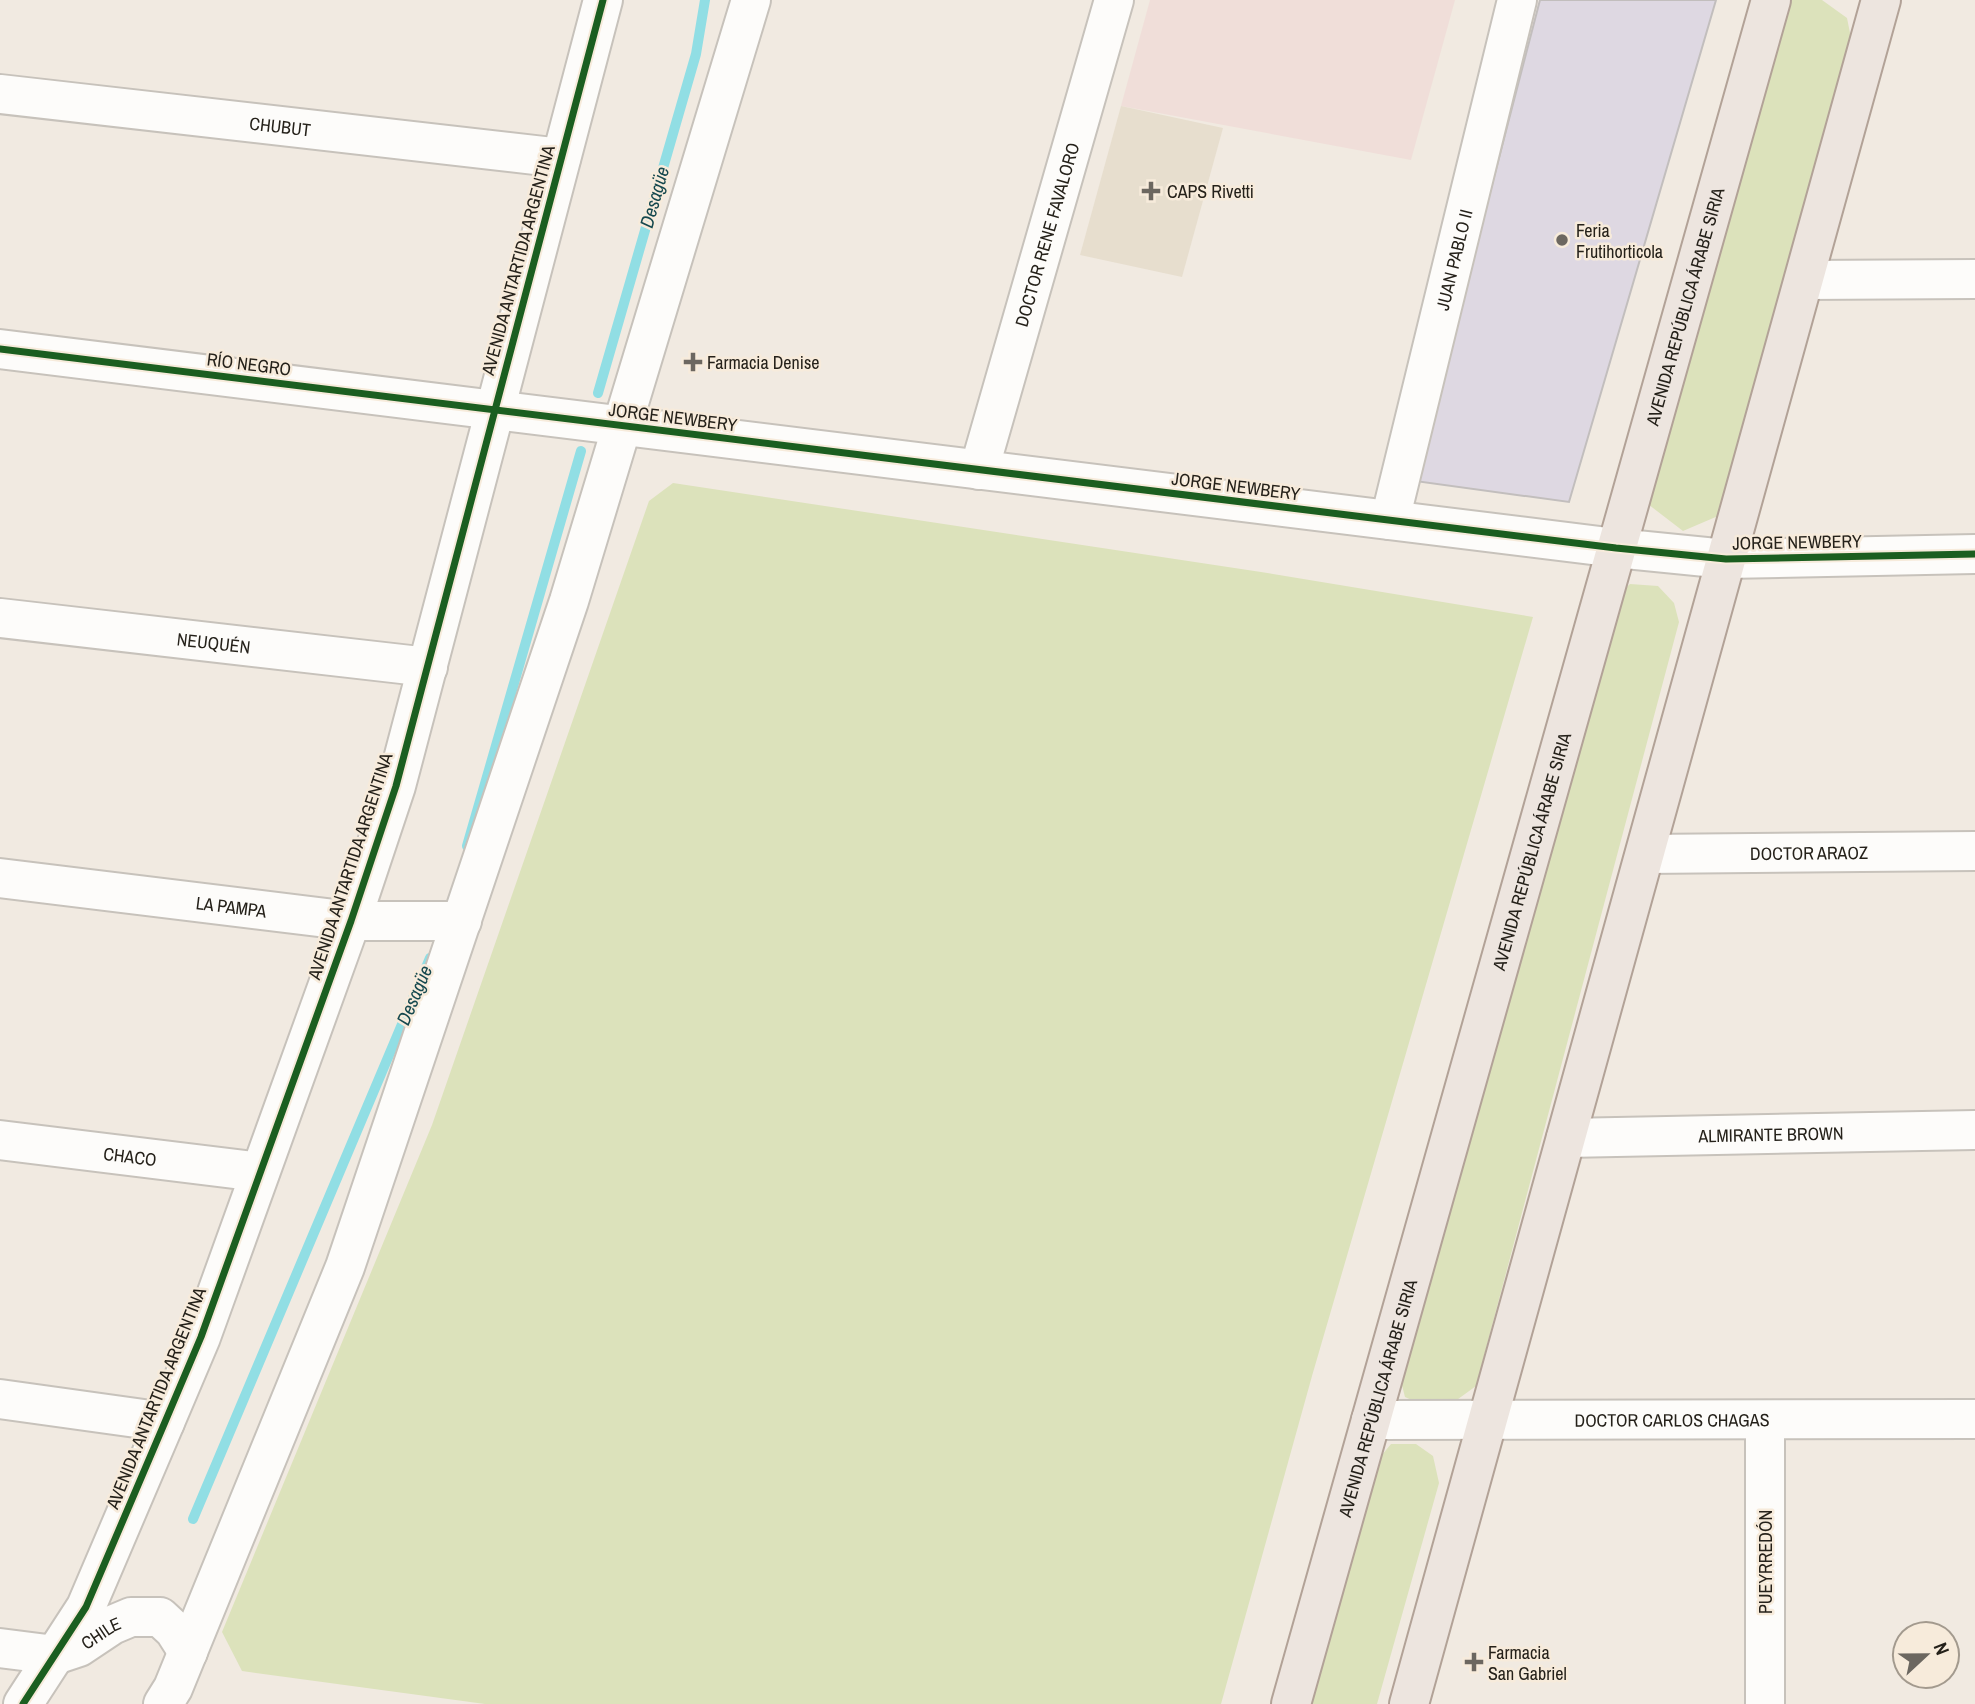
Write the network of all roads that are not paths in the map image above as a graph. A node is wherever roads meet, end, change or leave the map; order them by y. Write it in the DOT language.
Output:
graph roads {
  1 [pos="603,0"];
  2 [pos="751,0"];
  3 [pos="1114,0"];
  4 [pos="1517,0"];
  5 [pos="1771,0"];
  6 [pos="1881,0"];
  7 [pos="0,94"];
  8 [pos="561,158"];
  9 [pos="1975,279"];
  10 [pos="1804,280"];
  11 [pos="0,349"];
  12 [pos="495,411"];
  13 [pos="622,426"];
  14 [pos="979,470"];
  15 [pos="1390,520"];
  16 [pos="1616,548"];
  17 [pos="1975,554"];
  18 [pos="1726,559"];
  19 [pos="0,618"];
  20 [pos="428,667"];
  21 [pos="1975,851"];
  22 [pos="1645,853"];
  23 [pos="0,878"];
  24 [pos="351,921"];
  25 [pos="462,921"];
  26 [pos="1975,1130"];
  27 [pos="1566,1138"];
  28 [pos="0,1140"];
  29 [pos="260,1171"];
  30 [pos="0,1399"];
  31 [pos="1975,1419"];
  32 [pos="1371,1420"];
  33 [pos="1488,1420"];
  34 [pos="1765,1420"];
  35 [pos="165,1422"];
  36 [pos="0,1648"];
  37 [pos="188,1652"];
  38 [pos="55,1655"];
  39 [pos="23,1704"];
  40 [pos="163,1704"];
  41 [pos="1291,1704"];
  42 [pos="1409,1704"];
  43 [pos="1765,1704"];
  1 -- 8 [label="street, AVENIDA ANTARTIDA ARGENTINA"];
  2 -- 13 [label="street"];
  3 -- 14 [label="street, DOCTOR RENE FAVALORO"];
  4 -- 15 [label="street, JUAN PABLO II"];
  5 -- 16 [label="main road, AVENIDA REPÚBLICA ÁRABE SIRIA"];
  6 -- 10 [label="main road"];
  7 -- 8 [label="street, CHUBUT"];
  8 -- 12 [label="street, AVENIDA ANTARTIDA ARGENTINA"];
  9 -- 10 [label="street"];
  10 -- 18 [label="main road"];
  11 -- 12 [label="street, RÍO NEGRO"];
  12 -- 13 [label="street, JORGE NEWBERY"];
  12 -- 20 [label="street, AVENIDA ANTARTIDA ARGENTINA"];
  13 -- 14 [label="street, JORGE NEWBERY"];
  13 -- 25 [label="street"];
  14 -- 15 [label="street, JORGE NEWBERY"];
  15 -- 16 [label="street, JORGE NEWBERY"];
  16 -- 18 [label="street, JORGE NEWBERY"];
  16 -- 32 [label="main road, AVENIDA REPÚBLICA ÁRABE SIRIA"];
  17 -- 18 [label="street, JORGE NEWBERY"];
  18 -- 22 [label="main road"];
  19 -- 20 [label="street, NEUQUÉN"];
  20 -- 24 [label="street, AVENIDA ANTARTIDA ARGENTINA"];
  21 -- 22 [label="street, DOCTOR ARAOZ"];
  22 -- 27 [label="main road"];
  23 -- 24 [label="street, LA PAMPA"];
  24 -- 25 [label="street, LA PAMPA"];
  24 -- 29 [label="street, AVENIDA ANTARTIDA ARGENTINA"];
  25 -- 37 [label="street"];
  26 -- 27 [label="street, ALMIRANTE BROWN"];
  27 -- 33 [label="main road"];
  28 -- 29 [label="street, CHACO"];
  29 -- 35 [label="street, AVENIDA ANTARTIDA ARGENTINA"];
  30 -- 35 [label="street"];
  31 -- 34 [label="street, DOCTOR CARLOS CHAGAS"];
  32 -- 33 [label="street, DOCTOR CARLOS CHAGAS"];
  32 -- 41 [label="main road, AVENIDA REPÚBLICA ÁRABE SIRIA"];
  33 -- 34 [label="street, DOCTOR CARLOS CHAGAS"];
  33 -- 42 [label="main road"];
  34 -- 43 [label="street, PUEYRREDÓN"];
  35 -- 38 [label="street, AVENIDA ANTARTIDA ARGENTINA"];
  36 -- 38 [label="street, CHILE"];
  37 -- 38 [label="street, CHILE"];
  37 -- 40 [label="street"];
  38 -- 39 [label="street, AVENIDA ANTARTIDA ARGENTINA"];
}
